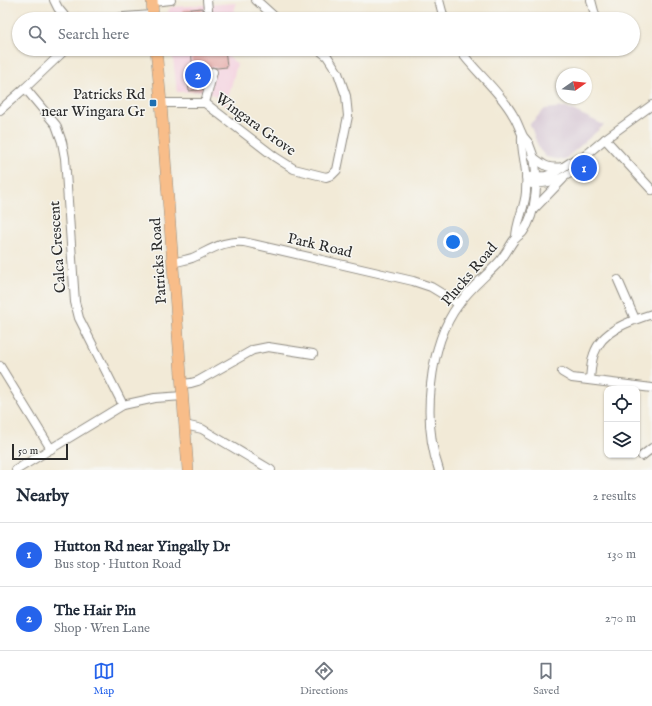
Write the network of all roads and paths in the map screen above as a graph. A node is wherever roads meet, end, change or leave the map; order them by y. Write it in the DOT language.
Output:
graph roads {
  1 [pos="54,0"];
  2 [pos="171,0"];
  3 [pos="207,0"];
  4 [pos="256,0"];
  5 [pos="439,0"];
  6 [pos="591,0"];
  7 [pos="152,1"];
  8 [pos="61,12"];
  9 [pos="153,12"];
  10 [pos="208,12"];
  11 [pos="269,12"];
  12 [pos="442,12"];
  13 [pos="594,12"];
  14 [pos="59,56"];
  15 [pos="157,56"];
  16 [pos="326,56"];
  17 [pos="464,56"];
  18 [pos="213,72"];
  19 [pos="25,88"];
  20 [pos="162,103"];
  21 [pos="205,103"];
  22 [pos="652,105"];
  23 [pos="0,110"];
  24 [pos="522,136"];
  25 [pos="605,139"];
  26 [pos="533,157"];
  27 [pos="581,159"];
  28 [pos="566,166"];
  29 [pos="565,176"];
  30 [pos="537,180"];
  31 [pos="526,181"];
  32 [pos="652,190"];
  33 [pos="532,211"];
  34 [pos="516,238"];
  35 [pos="173,263"];
  36 [pos="618,280"];
  37 [pos="459,304"];
  38 [pos="652,314"];
  39 [pos="635,320"];
  40 [pos="313,354"];
  41 [pos="0,366"];
  42 [pos="562,372"];
  43 [pos="590,379"];
  44 [pos="182,384"];
  45 [pos="652,388"];
  46 [pos="183,396"];
  47 [pos="123,405"];
  48 [pos="185,425"];
  49 [pos="652,448"];
  50 [pos="51,449"];
  51 [pos="642,456"];
  52 [pos="17,470"];
  53 [pos="188,470"];
  54 [pos="271,470"];
  55 [pos="439,470"];
  1 -- 8 [label="street"];
  2 -- 7 [label="street"];
  3 -- 10 [label="street"];
  4 -- 11 [label="street"];
  5 -- 12 [label="street"];
  6 -- 13 [label="street"];
  7 -- 9 [label="main road"];
  14 -- 19 [label="street"];
  15 -- 20 [label="main road, Patricks Road"];
  16 -- 21 [label="street, Wingara Grove"];
  17 -- 24 [label="street"];
  18 -- 21 [label="street"];
  19 -- 23 [label="street"];
  19 -- 47 [label="street, Calca Crescent"];
  20 -- 21 [label="street, Wingara Grove"];
  20 -- 35 [label="main road, Patricks Road"];
  22 -- 25 [label="street"];
  24 -- 26 [label="street, Plucks Road"];
  24 -- 31 [label="street, Plucks Road"];
  25 -- 27 [label="street"];
  25 -- 32 [label="street"];
  26 -- 28 [label="street"];
  26 -- 30 [label="street, Plucks Road"];
  27 -- 28 [label="street"];
  27 -- 29 [label="street"];
  28 -- 30 [label="street"];
  29 -- 30 [label="street"];
  29 -- 33 [label="street"];
  30 -- 31 [label="street"];
  30 -- 33 [label="street, Plucks Road"];
  31 -- 34 [label="street, Plucks Road"];
  33 -- 34 [label="street, Plucks Road"];
  34 -- 37 [label="street, Plucks Road"];
  35 -- 37 [label="street, Park Road"];
  35 -- 44 [label="main road, Patricks Road"];
  36 -- 39 [label="street"];
  37 -- 55 [label="street, Plucks Road"];
  38 -- 39 [label="street"];
  39 -- 43 [label="street"];
  40 -- 44 [label="street"];
  41 -- 50 [label="street"];
  42 -- 43 [label="street"];
  43 -- 45 [label="street"];
  44 -- 46 [label="main road, Patricks Road"];
  46 -- 47 [label="street"];
  46 -- 48 [label="main road, Patricks Road"];
  47 -- 50 [label="street"];
  48 -- 53 [label="main road, Patricks Road"];
  48 -- 54 [label="street"];
  49 -- 51 [label="street"];
  50 -- 52 [label="street"];
}
